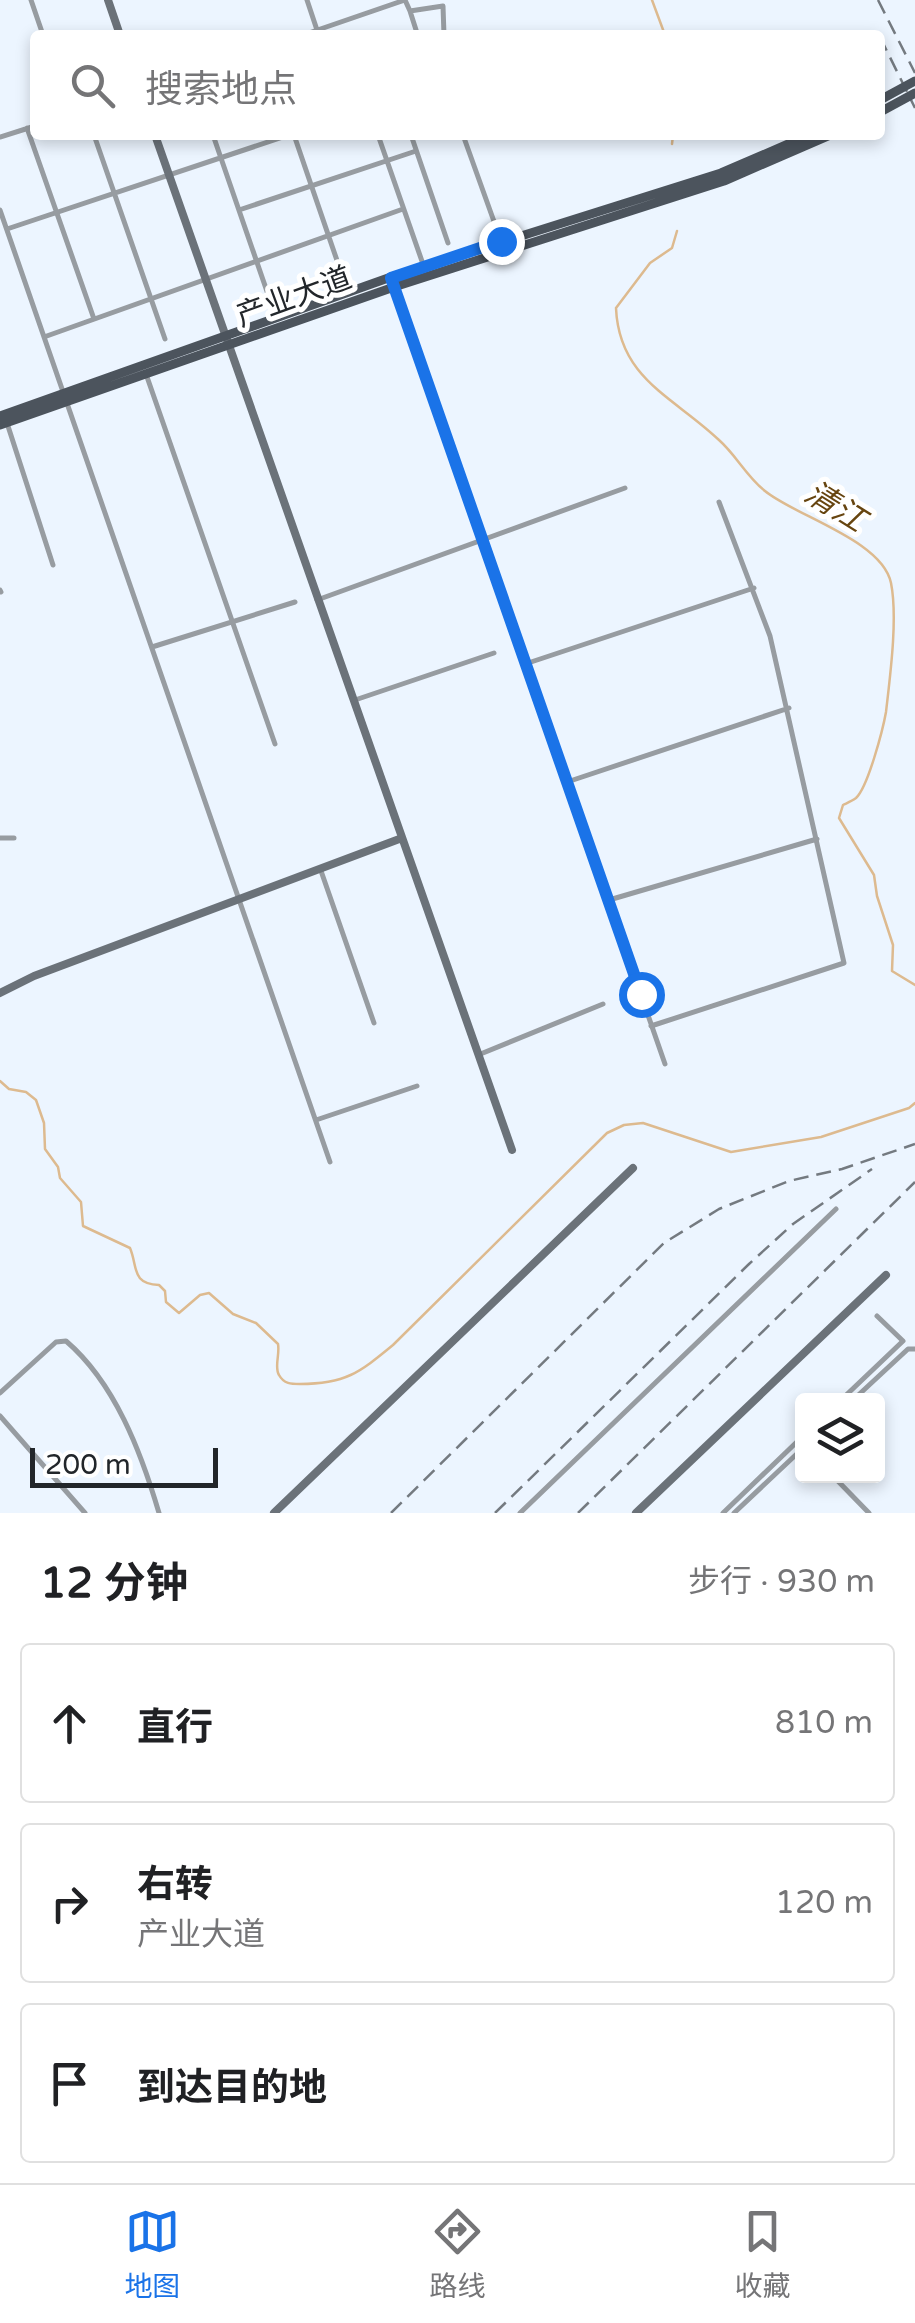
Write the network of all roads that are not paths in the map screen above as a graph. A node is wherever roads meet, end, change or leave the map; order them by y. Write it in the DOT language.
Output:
graph roads {
  1 [pos="31,0"];
  2 [pos="108,0"];
  3 [pos="306,0"];
  4 [pos="405,0"];
  5 [pos="410,11"];
  6 [pos="41,30"];
  7 [pos="118,30"];
  8 [pos="317,30"];
  9 [pos="416,30"];
  10 [pos="444,30"];
  11 [pos="915,81"];
  12 [pos="915,93"];
  13 [pos="885,105"];
  14 [pos="885,106"];
  15 [pos="30,127"];
  16 [pos="27,128"];
  17 [pos="30,137"];
  18 [pos="0,138"];
  19 [pos="31,140"];
  20 [pos="96,140"];
  21 [pos="157,140"];
  22 [pos="215,140"];
  23 [pos="276,140"];
  24 [pos="293,140"];
  25 [pos="380,140"];
  26 [pos="413,140"];
  27 [pos="465,140"];
  28 [pos="797,140"];
  29 [pos="818,140"];
  30 [pos="416,150"];
  31 [pos="221,158"];
  32 [pos="386,160"];
  33 [pos="168,175"];
  34 [pos="312,185"];
  35 [pos="114,193"];
  36 [pos="403,209"];
  37 [pos="0,210"];
  38 [pos="239,210"];
  39 [pos="56,212"];
  40 [pos="6,229"];
  41 [pos="329,236"];
  42 [pos="501,241"];
  43 [pos="448,244"];
  44 [pos="257,261"];
  45 [pos="424,266"];
  46 [pos="342,275"];
  47 [pos="204,280"];
  48 [pos="393,282"];
  49 [pos="151,299"];
  50 [pos="271,302"];
  51 [pos="94,319"];
  52 [pos="44,337"];
  53 [pos="165,339"];
  54 [pos="226,343"];
  55 [pos="146,374"];
  56 [pos="65,397"];
  57 [pos="2,421"];
  58 [pos="624,488"];
  59 [pos="719,502"];
  60 [pos="481,542"];
  61 [pos="53,565"];
  62 [pos="754,588"];
  63 [pos="318,600"];
  64 [pos="294,602"];
  65 [pos="232,621"];
  66 [pos="152,646"];
  67 [pos="494,654"];
  68 [pos="525,664"];
  69 [pos="353,700"];
  70 [pos="789,708"];
  71 [pos="275,744"];
  72 [pos="567,782"];
  73 [pos="0,838"];
  74 [pos="14,838"];
  75 [pos="402,838"];
  76 [pos="817,838"];
  77 [pos="320,868"];
  78 [pos="239,899"];
  79 [pos="608,900"];
  80 [pos="0,993"];
  81 [pos="603,1004"];
  82 [pos="374,1024"];
  83 [pos="652,1026"];
  84 [pos="478,1055"];
  85 [pos="665,1064"];
  86 [pos="417,1086"];
  87 [pos="316,1120"];
  88 [pos="512,1150"];
  89 [pos="330,1162"];
  90 [pos="632,1168"];
  91 [pos="836,1209"];
  92 [pos="886,1275"];
  93 [pos="877,1316"];
  94 [pos="915,1349"];
  95 [pos="0,1393"];
  96 [pos="848,1393"];
  97 [pos="861,1393"];
  98 [pos="0,1416"];
  99 [pos="795,1444"];
  100 [pos="795,1455"];
  101 [pos="841,1483"];
  102 [pos="85,1513"];
  103 [pos="159,1513"];
  104 [pos="274,1513"];
  105 [pos="520,1513"];
  106 [pos="636,1513"];
  107 [pos="723,1513"];
  108 [pos="734,1513"];
  109 [pos="869,1513"];
  1 -- 6 [label="street"];
  2 -- 7 [label="street"];
  3 -- 8 [label="street"];
  4 -- 5 [label="street"];
  4 -- 8 [label="street"];
  5 -- 9 [label="street"];
  5 -- 10 [label="street"];
  11 -- 13 [label="main road, bridge"];
  12 -- 14 [label="main road, bridge"];
  15 -- 16 [label="street"];
  16 -- 17 [label="street"];
  16 -- 18 [label="street"];
  19 -- 39 [label="street"];
  20 -- 35 [label="street"];
  21 -- 33 [label="street"];
  22 -- 31 [label="street"];
  23 -- 31 [label="street"];
  24 -- 34 [label="street"];
  25 -- 32 [label="street"];
  26 -- 30 [label="street"];
  27 -- 42 [label="street"];
  28 -- 42 [label="main road, 产业大道"];
  29 -- 48 [label="main road, 产业大道"];
  30 -- 32 [label="street"];
  30 -- 43 [label="street"];
  31 -- 33 [label="street"];
  31 -- 38 [label="street"];
  32 -- 34 [label="street"];
  32 -- 36 [label="street"];
  33 -- 35 [label="street"];
  33 -- 47 [label="street"];
  34 -- 38 [label="street"];
  34 -- 41 [label="street"];
  35 -- 39 [label="street"];
  35 -- 49 [label="street"];
  36 -- 41 [label="street"];
  36 -- 45 [label="street"];
  37 -- 40 [label="street"];
  38 -- 44 [label="street"];
  39 -- 40 [label="street"];
  39 -- 51 [label="street"];
  40 -- 52 [label="street"];
  41 -- 44 [label="street"];
  41 -- 46 [label="street"];
  42 -- 45 [label="main road, 产业大道"];
  44 -- 47 [label="street"];
  44 -- 50 [label="street"];
  45 -- 48 [label="main road, 产业大道"];
  47 -- 49 [label="street"];
  47 -- 54 [label="street"];
  48 -- 54 [label="main road, 产业大道"];
  48 -- 60 [label="street"];
  49 -- 51 [label="street"];
  49 -- 53 [label="street"];
  51 -- 52 [label="street"];
  52 -- 56 [label="street"];
  54 -- 55 [label="main road, 产业大道"];
  54 -- 56 [label="main road, 产业大道"];
  54 -- 63 [label="street"];
  55 -- 56 [label="main road, 产业大道"];
  55 -- 65 [label="street"];
  56 -- 57 [label="main road, 产业大道"];
  56 -- 66 [label="street"];
  57 -- 61 [label="street"];
  58 -- 60 [label="street"];
  59 -- 62 [label="street"];
  60 -- 63 [label="street"];
  60 -- 68 [label="street"];
  62 -- 68 [label="street"];
  62 -- 70 [label="street"];
  63 -- 69 [label="street"];
  64 -- 65 [label="street"];
  65 -- 66 [label="street"];
  65 -- 71 [label="street"];
  66 -- 78 [label="street"];
  67 -- 69 [label="street"];
  68 -- 72 [label="street"];
  69 -- 75 [label="street"];
  70 -- 72 [label="street"];
  70 -- 76 [label="street"];
  72 -- 79 [label="street"];
  73 -- 74 [label="street"];
  75 -- 77 [label="street"];
  75 -- 84 [label="street"];
  76 -- 79 [label="street"];
  76 -- 83 [label="street"];
  77 -- 78 [label="street"];
  77 -- 82 [label="street"];
  78 -- 80 [label="street"];
  78 -- 87 [label="street"];
  79 -- 83 [label="street"];
  81 -- 84 [label="street"];
  83 -- 85 [label="street"];
  84 -- 88 [label="street"];
  86 -- 87 [label="street"];
  87 -- 89 [label="street"];
  90 -- 104 [label="street"];
  91 -- 105 [label="street"];
  92 -- 106 [label="street"];
  93 -- 96 [label="street"];
  94 -- 97 [label="street"];
  95 -- 103 [label="street"];
  98 -- 102 [label="street"];
  99 -- 107 [label="street"];
  100 -- 108 [label="street"];
  101 -- 109 [label="street"];
}
